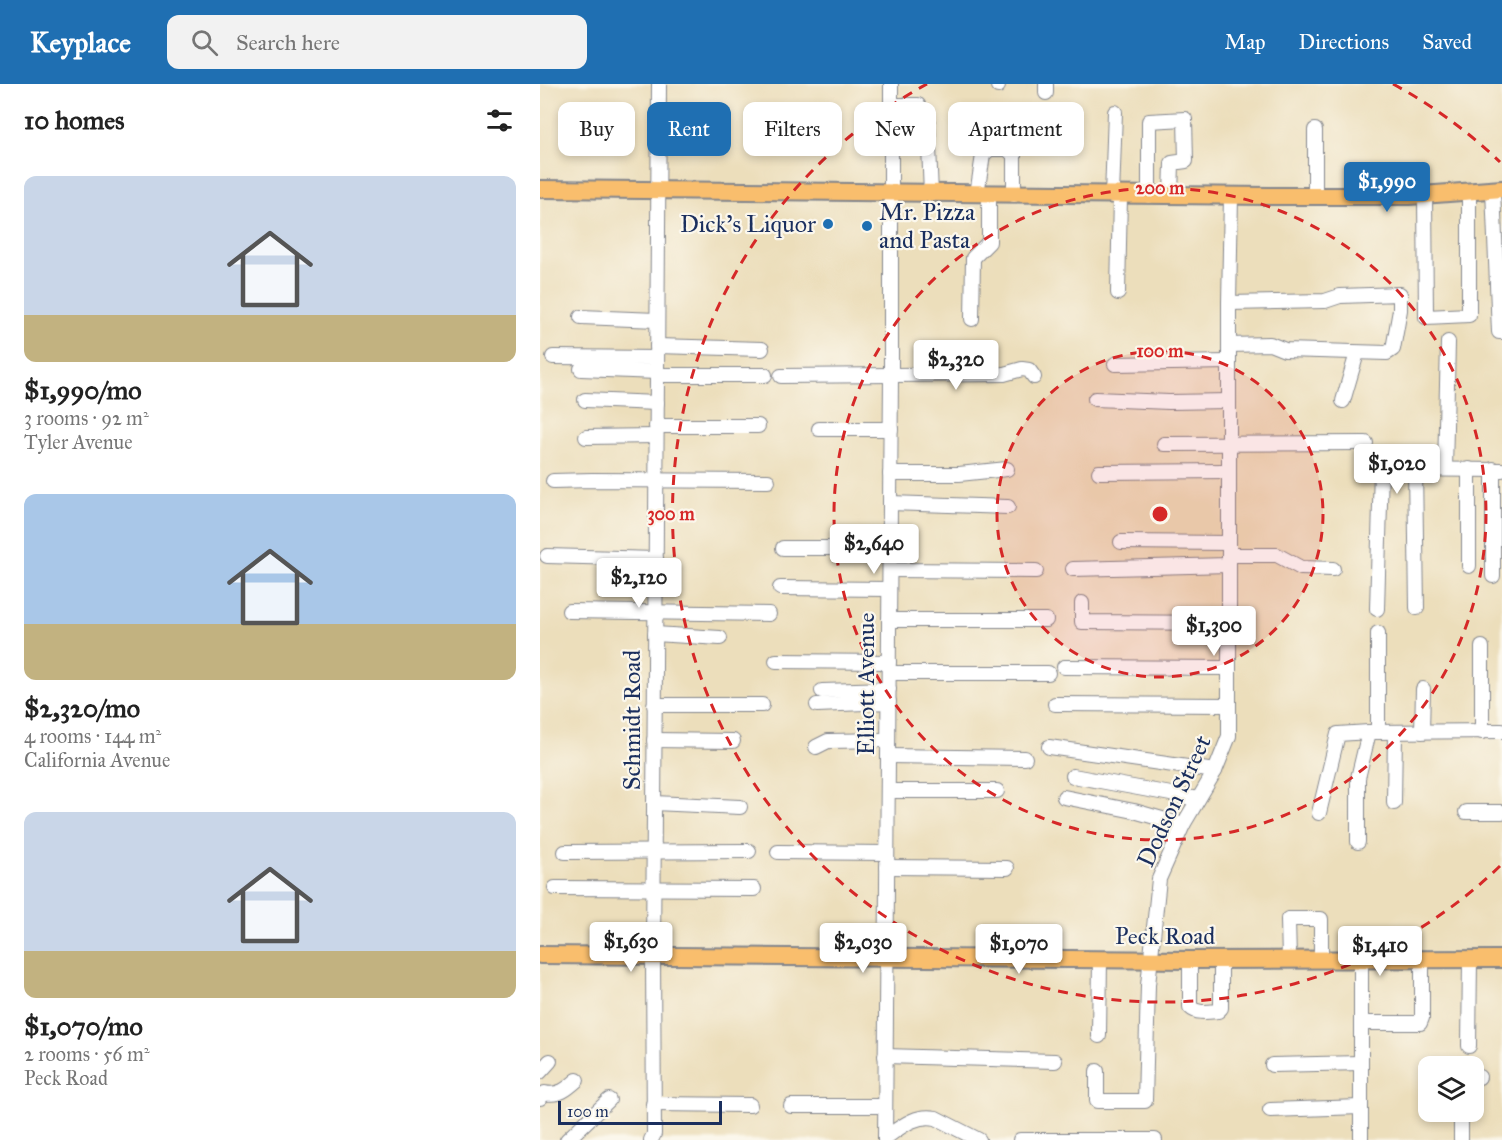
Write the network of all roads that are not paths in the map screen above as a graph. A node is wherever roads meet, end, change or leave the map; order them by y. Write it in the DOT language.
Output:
graph roads {
  1 [pos="659,84"];
  2 [pos="891,84"];
  3 [pos="891,102"];
  4 [pos="1115,112"];
  5 [pos="1316,130"];
  6 [pos="891,156"];
  7 [pos="929,156"];
  8 [pos="1149,162"];
  9 [pos="1173,163"];
  10 [pos="540,189"];
  11 [pos="658,189"];
  12 [pos="1497,190"];
  13 [pos="1468,192"];
  14 [pos="891,194"];
  15 [pos="931,194"];
  16 [pos="983,194"];
  17 [pos="1425,194"];
  18 [pos="1014,195"];
  19 [pos="1116,196"];
  20 [pos="1149,196"];
  21 [pos="1171,196"];
  22 [pos="1231,196"];
  23 [pos="1316,196"];
  24 [pos="1499,249"];
  25 [pos="1118,293"];
  26 [pos="1229,303"];
  27 [pos="581,317"];
  28 [pos="972,319"];
  29 [pos="657,320"];
  30 [pos="1502,332"];
  31 [pos="1448,342"];
  32 [pos="1229,345"];
  33 [pos="762,348"];
  34 [pos="1356,353"];
  35 [pos="552,357"];
  36 [pos="1229,362"];
  37 [pos="657,363"];
  38 [pos="1115,364"];
  39 [pos="581,369"];
  40 [pos="765,375"];
  41 [pos="781,376"];
  42 [pos="891,376"];
  43 [pos="1034,377"];
  44 [pos="1095,399"];
  45 [pos="585,400"];
  46 [pos="1343,400"];
  47 [pos="1229,401"];
  48 [pos="657,403"];
  49 [pos="758,426"];
  50 [pos="819,429"];
  51 [pos="891,429"];
  52 [pos="656,431"];
  53 [pos="586,437"];
  54 [pos="1229,442"];
  55 [pos="1366,443"];
  56 [pos="1164,444"];
  57 [pos="1415,468"];
  58 [pos="1445,469"];
  59 [pos="1469,469"];
  60 [pos="1006,470"];
  61 [pos="1497,470"];
  62 [pos="1229,471"];
  63 [pos="1099,472"];
  64 [pos="890,474"];
  65 [pos="656,480"];
  66 [pos="553,481"];
  67 [pos="768,481"];
  68 [pos="890,502"];
  69 [pos="1008,507"];
  70 [pos="1121,542"];
  71 [pos="783,548"];
  72 [pos="890,548"];
  73 [pos="1229,554"];
  74 [pos="547,556"];
  75 [pos="656,559"];
  76 [pos="1469,566"];
  77 [pos="1073,569"];
  78 [pos="1333,569"];
  79 [pos="890,570"];
  80 [pos="1036,571"];
  81 [pos="1493,576"];
  82 [pos="780,588"];
  83 [pos="890,589"];
  84 [pos="1083,603"];
  85 [pos="1416,608"];
  86 [pos="1377,609"];
  87 [pos="569,611"];
  88 [pos="655,613"];
  89 [pos="769,614"];
  90 [pos="889,620"];
  91 [pos="1046,620"];
  92 [pos="1229,623"];
  93 [pos="1378,633"];
  94 [pos="655,634"];
  95 [pos="720,638"];
  96 [pos="1482,647"];
  97 [pos="776,661"];
  98 [pos="889,668"];
  99 [pos="1064,668"];
  100 [pos="1229,669"];
  101 [pos="1048,673"];
  102 [pos="1423,688"];
  103 [pos="889,696"];
  104 [pos="819,698"];
  105 [pos="1055,704"];
  106 [pos="654,705"];
  107 [pos="762,705"];
  108 [pos="1229,705"];
  109 [pos="1502,731"];
  110 [pos="1373,732"];
  111 [pos="1395,732"];
  112 [pos="1422,732"];
  113 [pos="1482,732"];
  114 [pos="654,740"];
  115 [pos="888,740"];
  116 [pos="733,741"];
  117 [pos="816,747"];
  118 [pos="1048,747"];
  119 [pos="888,756"];
  120 [pos="1025,758"];
  121 [pos="1215,771"];
  122 [pos="1073,776"];
  123 [pos="888,791"];
  124 [pos="997,791"];
  125 [pos="1064,796"];
  126 [pos="1198,799"];
  127 [pos="654,803"];
  128 [pos="1394,803"];
  129 [pos="740,807"];
  130 [pos="1466,812"];
  131 [pos="1502,812"];
  132 [pos="1319,813"];
  133 [pos="1183,825"];
  134 [pos="1359,842"];
  135 [pos="749,851"];
  136 [pos="565,852"];
  137 [pos="653,852"];
  138 [pos="778,852"];
  139 [pos="887,853"];
  140 [pos="887,867"];
  141 [pos="1006,868"];
  142 [pos="555,888"];
  143 [pos="653,889"];
  144 [pos="754,890"];
  145 [pos="540,955"];
  146 [pos="653,956"];
  147 [pos="887,957"];
  148 [pos="1100,959"];
  149 [pos="1502,959"];
  150 [pos="1152,960"];
  151 [pos="1190,960"];
  152 [pos="1221,960"];
  153 [pos="1289,960"];
  154 [pos="1321,960"];
  155 [pos="1361,960"];
  156 [pos="1422,960"];
  157 [pos="1470,960"];
  158 [pos="1361,1023"];
  159 [pos="1100,1036"];
  160 [pos="1469,1046"];
  161 [pos="885,1056"];
  162 [pos="550,1061"];
  163 [pos="1055,1061"];
  164 [pos="1361,1063"];
  165 [pos="1272,1065"];
  166 [pos="1097,1071"];
  167 [pos="540,1072"];
  168 [pos="577,1080"];
  169 [pos="540,1098"];
  170 [pos="609,1100"];
  171 [pos="653,1104"];
  172 [pos="750,1105"];
  173 [pos="791,1106"];
  174 [pos="885,1106"];
  175 [pos="1361,1107"];
  176 [pos="1270,1110"];
  177 [pos="1461,1122"];
  178 [pos="885,1139"];
  179 [pos="567,1140"];
  180 [pos="651,1140"];
  181 [pos="980,1140"];
  182 [pos="1020,1140"];
  183 [pos="1155,1140"];
  184 [pos="1361,1140"];
  185 [pos="1461,1140"];
  1 -- 11 [label="street, Schmidt Road"];
  2 -- 3 [label="street, Elliott Avenue"];
  4 -- 19 [label="street"];
  5 -- 23 [label="street"];
  6 -- 14 [label="street, Elliott Avenue"];
  7 -- 15 [label="street"];
  8 -- 9 [label="street"];
  8 -- 9 [label="street"];
  8 -- 20 [label="street"];
  9 -- 21 [label="street"];
  10 -- 11 [label="main road"];
  11 -- 14 [label="main road"];
  11 -- 29 [label="street, Schmidt Road"];
  12 -- 13 [label="main road"];
  12 -- 24 [label="street"];
  13 -- 17 [label="main road"];
  13 -- 17 [label="street"];
  14 -- 15 [label="main road"];
  14 -- 42 [label="street, Elliott Avenue"];
  15 -- 16 [label="main road"];
  16 -- 18 [label="main road"];
  16 -- 18 [label="street"];
  16 -- 28 [label="street"];
  17 -- 23 [label="main road"];
  18 -- 19 [label="main road"];
  19 -- 20 [label="main road"];
  19 -- 25 [label="street"];
  20 -- 21 [label="main road"];
  21 -- 22 [label="main road"];
  22 -- 23 [label="main road"];
  22 -- 26 [label="street, Dodson Street"];
  24 -- 30 [label="street"];
  26 -- 32 [label="street, Dodson Street"];
  26 -- 34 [label="street"];
  27 -- 29 [label="street"];
  29 -- 37 [label="street, Schmidt Road"];
  31 -- 58 [label="street"];
  32 -- 34 [label="street"];
  32 -- 36 [label="street, Dodson Street"];
  33 -- 37 [label="street"];
  34 -- 46 [label="street"];
  35 -- 37 [label="street"];
  36 -- 38 [label="street"];
  36 -- 47 [label="street, Dodson Street"];
  37 -- 39 [label="street"];
  37 -- 40 [label="street"];
  37 -- 48 [label="street, Schmidt Road"];
  41 -- 42 [label="street"];
  42 -- 43 [label="street"];
  42 -- 51 [label="street, Elliott Avenue"];
  44 -- 47 [label="street"];
  45 -- 48 [label="street"];
  47 -- 54 [label="street, Dodson Street"];
  48 -- 52 [label="street, Schmidt Road"];
  49 -- 52 [label="street"];
  50 -- 51 [label="street"];
  51 -- 64 [label="street, Elliott Avenue"];
  52 -- 53 [label="street"];
  52 -- 65 [label="street, Schmidt Road"];
  54 -- 55 [label="street"];
  54 -- 56 [label="street"];
  54 -- 62 [label="street, Dodson Street"];
  57 -- 58 [label="street"];
  57 -- 85 [label="street"];
  57 -- 86 [label="street"];
  58 -- 59 [label="street"];
  59 -- 61 [label="street"];
  59 -- 76 [label="street"];
  60 -- 64 [label="street"];
  61 -- 81 [label="street"];
  62 -- 63 [label="street"];
  62 -- 73 [label="street, Dodson Street"];
  64 -- 68 [label="street, Elliott Avenue"];
  65 -- 66 [label="street"];
  65 -- 67 [label="street"];
  65 -- 75 [label="street, Schmidt Road"];
  68 -- 69 [label="street"];
  68 -- 72 [label="street, Elliott Avenue"];
  70 -- 73 [label="street"];
  71 -- 72 [label="street"];
  72 -- 79 [label="street, Elliott Avenue"];
  73 -- 77 [label="street"];
  73 -- 78 [label="street"];
  73 -- 92 [label="street, Dodson Street"];
  74 -- 75 [label="street"];
  75 -- 88 [label="street, Schmidt Road"];
  79 -- 80 [label="street"];
  79 -- 83 [label="street, Elliott Avenue"];
  82 -- 83 [label="street"];
  83 -- 90 [label="street, Elliott Avenue"];
  84 -- 92 [label="street"];
  87 -- 88 [label="street"];
  88 -- 89 [label="street"];
  88 -- 94 [label="street, Schmidt Road"];
  90 -- 91 [label="street"];
  90 -- 98 [label="street, Elliott Avenue"];
  92 -- 100 [label="street, Dodson Street"];
  93 -- 110 [label="street"];
  94 -- 95 [label="street"];
  94 -- 106 [label="street, Schmidt Road"];
  96 -- 113 [label="street"];
  97 -- 98 [label="street"];
  98 -- 101 [label="street"];
  98 -- 103 [label="street, Elliott Avenue"];
  99 -- 100 [label="street"];
  100 -- 108 [label="street, Dodson Street"];
  102 -- 112 [label="street"];
  103 -- 104 [label="street"];
  103 -- 115 [label="street, Elliott Avenue"];
  105 -- 108 [label="street"];
  106 -- 107 [label="street"];
  106 -- 114 [label="street, Schmidt Road"];
  108 -- 121 [label="street, Dodson Street"];
  109 -- 113 [label="street"];
  110 -- 111 [label="street"];
  110 -- 132 [label="street"];
  110 -- 134 [label="street"];
  111 -- 112 [label="street"];
  111 -- 128 [label="street"];
  112 -- 113 [label="street"];
  114 -- 116 [label="street"];
  114 -- 127 [label="street, Schmidt Road"];
  115 -- 117 [label="street"];
  115 -- 119 [label="street, Elliott Avenue"];
  118 -- 121 [label="street"];
  119 -- 120 [label="street"];
  119 -- 123 [label="street, Elliott Avenue"];
  121 -- 126 [label="street, Dodson Street"];
  122 -- 126 [label="street"];
  123 -- 124 [label="street"];
  123 -- 139 [label="street, Elliott Avenue"];
  125 -- 133 [label="street"];
  126 -- 133 [label="street, Dodson Street"];
  127 -- 129 [label="street"];
  127 -- 137 [label="street, Schmidt Road"];
  130 -- 131 [label="street"];
  133 -- 150 [label="street, Dodson Street"];
  135 -- 137 [label="street"];
  136 -- 137 [label="street"];
  137 -- 143 [label="street, Schmidt Road"];
  138 -- 139 [label="street"];
  139 -- 140 [label="street, Elliott Avenue"];
  140 -- 141 [label="street"];
  140 -- 147 [label="street, Elliott Avenue"];
  142 -- 143 [label="street"];
  143 -- 144 [label="street"];
  143 -- 146 [label="street, Schmidt Road"];
  145 -- 146 [label="main road, Peck Road"];
  146 -- 147 [label="main road, Peck Road"];
  146 -- 171 [label="street, Schmidt Road"];
  147 -- 148 [label="main road, Peck Road"];
  147 -- 161 [label="street, Elliott Avenue"];
  148 -- 150 [label="main road, Peck Road"];
  148 -- 159 [label="street"];
  149 -- 157 [label="main road, Peck Road"];
  150 -- 151 [label="main road, Peck Road"];
  150 -- 166 [label="street, Dodson Street"];
  151 -- 152 [label="main road, Peck Road"];
  151 -- 152 [label="street"];
  152 -- 153 [label="main road, Peck Road"];
  153 -- 154 [label="main road, Peck Road"];
  153 -- 154 [label="street"];
  154 -- 155 [label="main road, Peck Road"];
  155 -- 156 [label="main road, Peck Road"];
  155 -- 158 [label="street"];
  156 -- 157 [label="main road, Peck Road"];
  156 -- 158 [label="street"];
  157 -- 160 [label="street"];
  158 -- 164 [label="street"];
  161 -- 163 [label="street"];
  161 -- 174 [label="street, Elliott Avenue"];
  162 -- 167 [label="street"];
  164 -- 165 [label="street"];
  164 -- 175 [label="street"];
  168 -- 169 [label="street"];
  170 -- 179 [label="street"];
  171 -- 172 [label="street"];
  171 -- 180 [label="street, Schmidt Road"];
  173 -- 174 [label="street"];
  174 -- 178 [label="street, Elliott Avenue"];
  175 -- 176 [label="street"];
  175 -- 184 [label="street"];
  177 -- 185 [label="street"];
  178 -- 181 [label="street"];
  182 -- 183 [label="street"];
}
